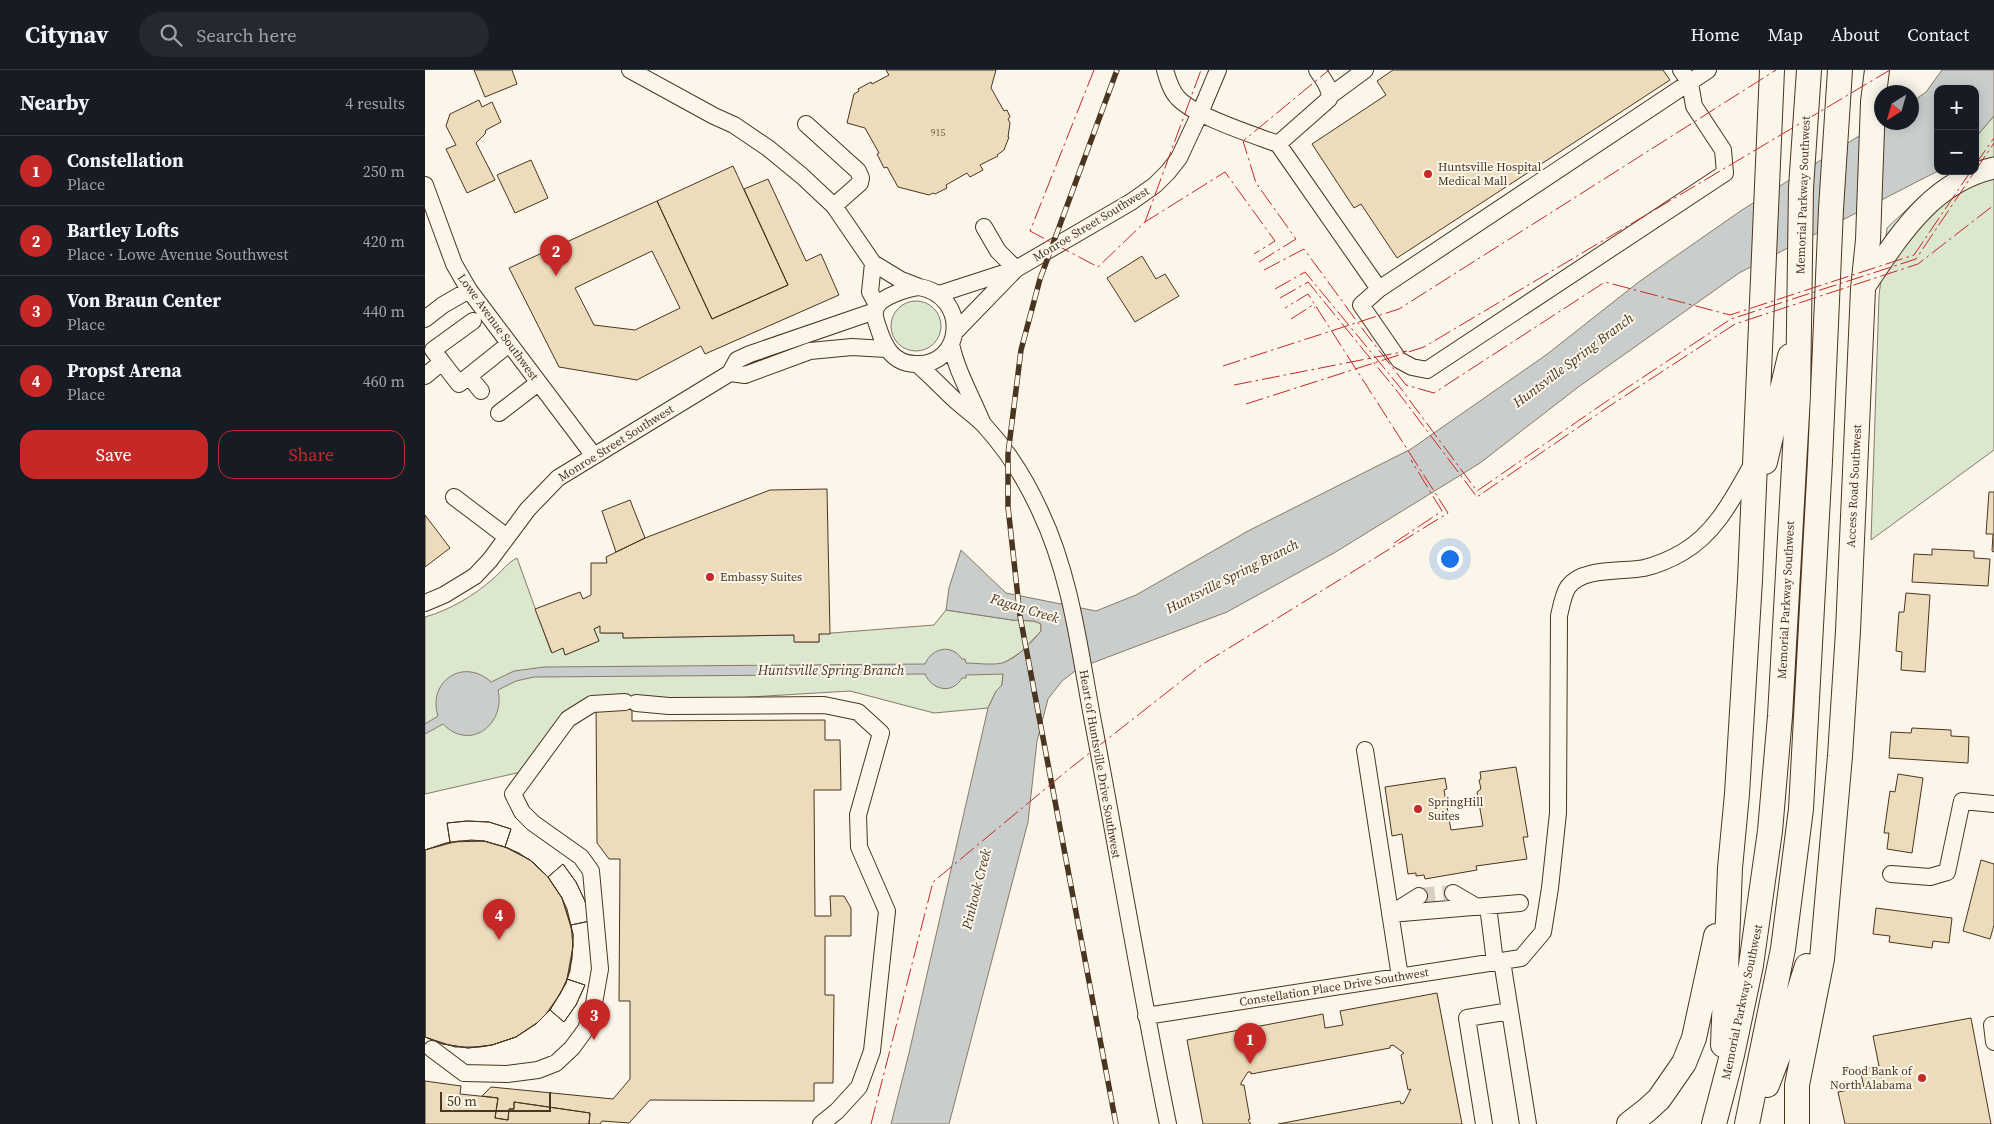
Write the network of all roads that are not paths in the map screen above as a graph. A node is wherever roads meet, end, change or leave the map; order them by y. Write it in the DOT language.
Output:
graph roads {
  1 [pos="630,70"];
  2 [pos="1165,70"];
  3 [pos="1218,70"];
  4 [pos="1317,70"];
  5 [pos="1365,70"];
  6 [pos="1708,70"];
  7 [pos="1772,70"];
  8 [pos="1809,70"];
  9 [pos="1840,70"];
  10 [pos="1877,70"];
  11 [pos="1685,76"];
  12 [pos="1331,95"];
  13 [pos="1201,113"];
  14 [pos="806,124"];
  15 [pos="1278,144"];
  16 [pos="1994,168"];
  17 [pos="425,185"];
  18 [pos="834,206"];
  19 [pos="984,227"];
  20 [pos="873,263"];
  21 [pos="1016,269"];
  22 [pos="919,288"];
  23 [pos="1379,289"];
  24 [pos="469,290"];
  25 [pos="1863,290"];
  26 [pos="939,294"];
  27 [pos="1800,307"];
  28 [pos="876,308"];
  29 [pos="425,319"];
  30 [pos="473,321"];
  31 [pos="953,338"];
  32 [pos="509,344"];
  33 [pos="886,348"];
  34 [pos="442,362"];
  35 [pos="917,364"];
  36 [pos="730,373"];
  37 [pos="425,376"];
  38 [pos="469,376"];
  39 [pos="538,383"];
  40 [pos="481,391"];
  41 [pos="499,414"];
  42 [pos="983,424"];
  43 [pos="594,456"];
  44 [pos="1753,462"];
  45 [pos="454,497"];
  46 [pos="1752,527"];
  47 [pos="507,537"];
  48 [pos="425,603"];
  49 [pos="1365,750"];
  50 [pos="1994,804"];
  51 [pos="1730,868"];
  52 [pos="1891,874"];
  53 [pos="1453,893"];
  54 [pos="1419,896"];
  55 [pos="1827,902"];
  56 [pos="1520,903"];
  57 [pos="1482,906"];
  58 [pos="1390,914"];
  59 [pos="1498,962"];
  60 [pos="1399,977"];
  61 [pos="1510,1011"];
  62 [pos="1146,1016"];
  63 [pos="1994,1025"];
  64 [pos="1994,1042"];
  65 [pos="431,1049"];
  66 [pos="1721,1099"];
  67 [pos="821,1124"];
  68 [pos="1168,1124"];
  69 [pos="1485,1124"];
  70 [pos="1528,1124"];
  71 [pos="1629,1124"];
  72 [pos="1714,1124"];
  73 [pos="1747,1124"];
  74 [pos="1751,1124"];
  75 [pos="1797,1124"];
  1 -- 18 [label="street"];
  2 -- 13 [label="street"];
  3 -- 13 [label="street, Monroe Street Southwest"];
  4 -- 12 [label="street"];
  5 -- 12 [label="street"];
  6 -- 11 [label="street"];
  7 -- 44 [label="highway"];
  8 -- 27 [label="highway, Memorial Parkway Southwest"];
  9 -- 73 [label="highway, Memorial Parkway Southwest"];
  10 -- 25 [label="highway, Access Road Southwest"];
  11 -- 23 [label="street"];
  11 -- 23 [label="street"];
  12 -- 15 [label="street"];
  13 -- 15 [label="street"];
  13 -- 21 [label="street, Monroe Street Southwest"];
  14 -- 18 [label="street"];
  15 -- 23 [label="street"];
  16 -- 25 [label="main road"];
  17 -- 24 [label="street, Lowe Avenue Southwest"];
  18 -- 20 [label="street"];
  19 -- 21 [label="street"];
  20 -- 22 [label="street"];
  20 -- 28 [label="street"];
  21 -- 26 [label="street, Monroe Street Southwest"];
  21 -- 31 [label="street, Monroe Street Southwest"];
  22 -- 26 [label="street"];
  22 -- 28 [label="street, Monroe Street Southwest"];
  24 -- 29 [label="street"];
  24 -- 32 [label="street, Lowe Avenue Southwest"];
  25 -- 55 [label="highway, Access Road Southwest"];
  26 -- 31 [label="street"];
  27 -- 46 [label="highway"];
  27 -- 66 [label="highway, Memorial Parkway Southwest"];
  28 -- 33 [label="street"];
  28 -- 36 [label="street, Monroe Street Southwest"];
  30 -- 34 [label="street"];
  31 -- 35 [label="street, Monroe Street Southwest"];
  31 -- 42 [label="street, Heart of Huntsville Drive Southwest"];
  32 -- 38 [label="street"];
  32 -- 39 [label="street, Lowe Avenue Southwest"];
  33 -- 35 [label="street"];
  33 -- 36 [label="street, Monroe Street Southwest"];
  34 -- 37 [label="street"];
  34 -- 38 [label="street"];
  35 -- 42 [label="street, Heart of Huntsville Drive Southwest"];
  36 -- 43 [label="street, Monroe Street Southwest"];
  38 -- 40 [label="street"];
  39 -- 41 [label="street"];
  39 -- 43 [label="street, Lowe Avenue Southwest"];
  42 -- 62 [label="street, Heart of Huntsville Drive Southwest"];
  43 -- 47 [label="street, Monroe Street Southwest"];
  44 -- 46 [label="highway"];
  44 -- 59 [label="street, Constellation Place Drive Southwest"];
  45 -- 47 [label="street"];
  46 -- 51 [label="highway"];
  47 -- 48 [label="street, Monroe Street Southwest"];
  49 -- 58 [label="street"];
  50 -- 52 [label="street"];
  51 -- 66 [label="highway"];
  51 -- 71 [label="highway"];
  53 -- 57 [label="street"];
  54 -- 58 [label="street"];
  55 -- 74 [label="highway"];
  55 -- 75 [label="highway"];
  56 -- 57 [label="street"];
  57 -- 58 [label="street"];
  57 -- 59 [label="street"];
  58 -- 60 [label="street"];
  59 -- 60 [label="street, Constellation Place Drive Southwest"];
  59 -- 61 [label="street"];
  60 -- 62 [label="street, Constellation Place Drive Southwest"];
  61 -- 69 [label="street"];
  61 -- 70 [label="street"];
  62 -- 68 [label="street, Heart of Huntsville Drive Southwest"];
  63 -- 64 [label="street"];
  65 -- 67 [label="street"];
  66 -- 72 [label="highway, Memorial Parkway Southwest"];
}
